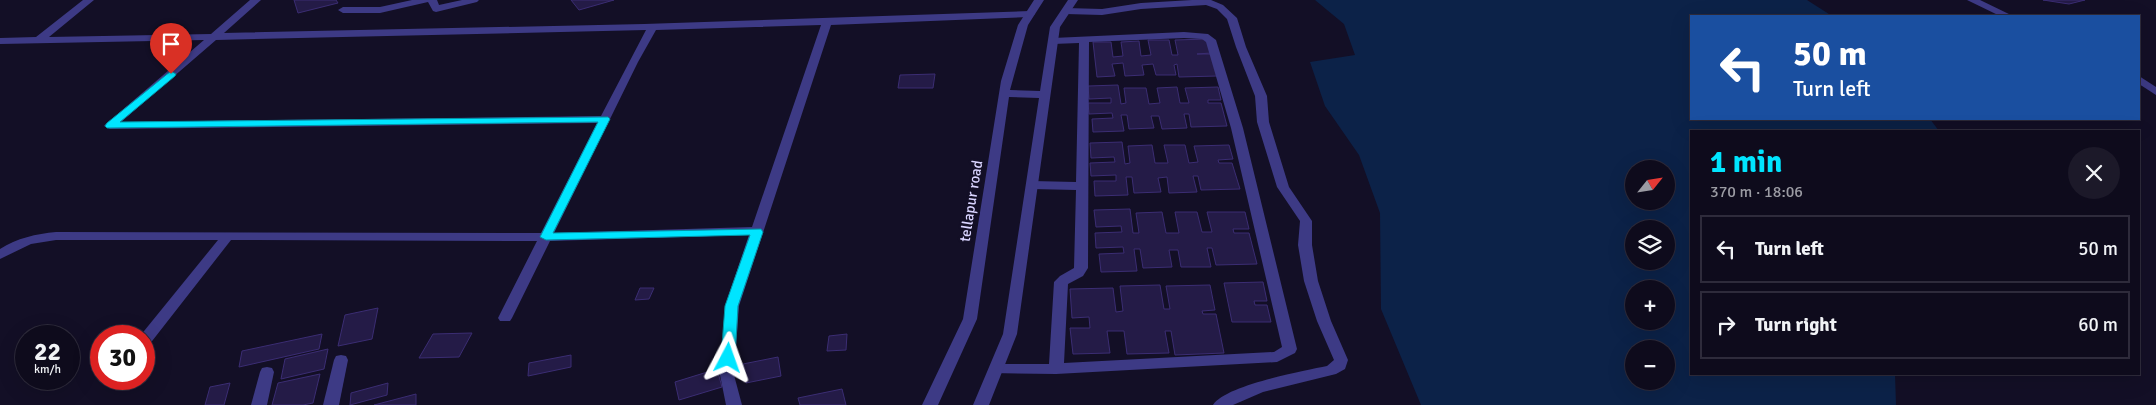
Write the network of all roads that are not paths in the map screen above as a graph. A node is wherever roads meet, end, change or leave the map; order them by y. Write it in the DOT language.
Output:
graph roads {
  1 [pos="89,0"];
  2 [pos="256,0"];
  3 [pos="426,0"];
  4 [pos="432,0"];
  5 [pos="474,0"];
  6 [pos="1039,0"];
  7 [pos="1972,0"];
  8 [pos="1070,5"];
  9 [pos="343,10"];
  10 [pos="1030,14"];
  11 [pos="2006,15"];
  12 [pos="828,23"];
  13 [pos="652,28"];
  14 [pos="217,35"];
  15 [pos="39,40"];
  16 [pos="1084,40"];
  17 [pos="0,41"];
  18 [pos="1053,41"];
  19 [pos="2140,80"];
  20 [pos="2156,92"];
  21 [pos="1004,93"];
  22 [pos="1045,95"];
  23 [pos="605,119"];
  24 [pos="1032,185"];
  25 [pos="1081,186"];
  26 [pos="757,232"];
  27 [pos="228,236"];
  28 [pos="546,237"];
  29 [pos="0,255"];
  30 [pos="506,318"];
  31 [pos="155,327"];
  32 [pos="341,360"];
  33 [pos="996,369"];
  34 [pos="1056,369"];
  35 [pos="267,372"];
  36 [pos="258,405"];
  37 [pos="331,405"];
  38 [pos="734,405"];
  39 [pos="930,405"];
  40 [pos="981,405"];
  41 [pos="1222,405"];
  1 -- 15 [label="street"];
  2 -- 14 [label="street"];
  3 -- 9 [label="street"];
  4 -- 5 [label="street"];
  6 -- 10 [label="street, tellapur road"];
  7 -- 11 [label="street"];
  8 -- 18 [label="street"];
  8 -- 41 [label="street"];
  10 -- 12 [label="street"];
  10 -- 21 [label="street, tellapur road"];
  12 -- 13 [label="street"];
  12 -- 26 [label="street"];
  13 -- 14 [label="street"];
  13 -- 23 [label="street"];
  14 -- 15 [label="street"];
  14 -- 23 [label="street"];
  15 -- 17 [label="street"];
  16 -- 18 [label="street"];
  16 -- 25 [label="street"];
  16 -- 34 [label="street"];
  18 -- 22 [label="street"];
  19 -- 20 [label="street"];
  21 -- 22 [label="street"];
  21 -- 39 [label="street, tellapur road"];
  22 -- 24 [label="street"];
  23 -- 28 [label="street"];
  24 -- 25 [label="street"];
  24 -- 33 [label="street"];
  25 -- 34 [label="street"];
  26 -- 28 [label="street"];
  26 -- 38 [label="street"];
  27 -- 28 [label="street"];
  27 -- 29 [label="street"];
  27 -- 31 [label="street"];
  28 -- 30 [label="street"];
  32 -- 37 [label="street"];
  33 -- 34 [label="street"];
  33 -- 40 [label="street"];
  35 -- 36 [label="street"];
}
